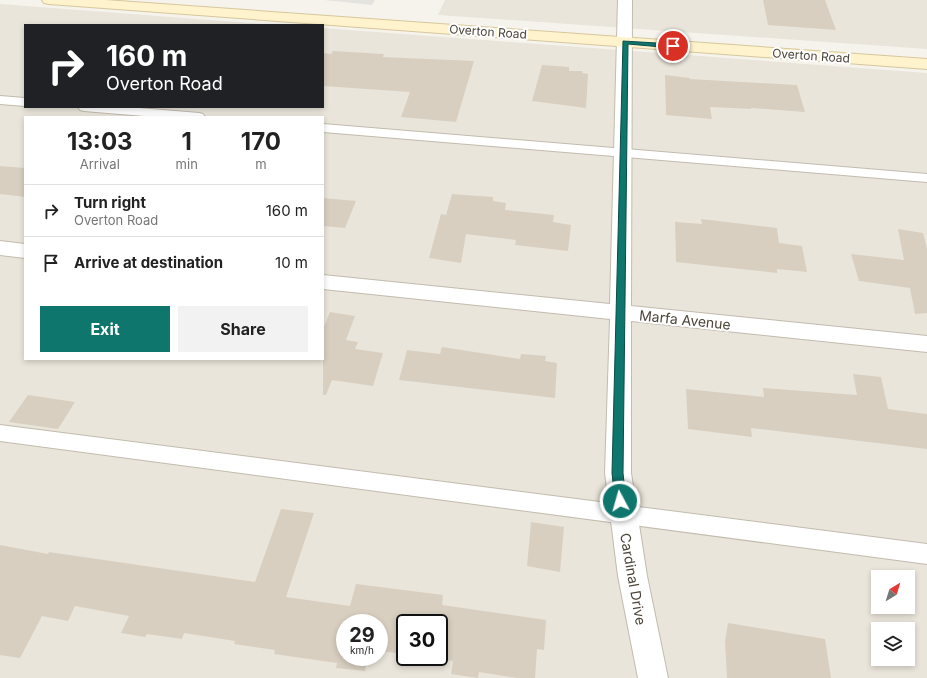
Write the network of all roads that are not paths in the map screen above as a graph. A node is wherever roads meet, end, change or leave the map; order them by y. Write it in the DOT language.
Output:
graph roads {
  1 [pos="49,0"];
  2 [pos="626,0"];
  3 [pos="625,42"];
  4 [pos="927,64"];
  5 [pos="0,100"];
  6 [pos="24,102"];
  7 [pos="96,108"];
  8 [pos="188,116"];
  9 [pos="324,128"];
  10 [pos="623,154"];
  11 [pos="927,178"];
  12 [pos="0,248"];
  13 [pos="24,251"];
  14 [pos="324,282"];
  15 [pos="620,314"];
  16 [pos="927,344"];
  17 [pos="0,433"];
  18 [pos="622,514"];
  19 [pos="927,554"];
  20 [pos="653,678"];
  1 -- 3 [label="street, Overton Road"];
  2 -- 3 [label="street, Cardinal Drive"];
  3 -- 4 [label="street, Overton Road"];
  3 -- 10 [label="street, Cardinal Drive"];
  5 -- 6 [label="lane"];
  7 -- 8 [label="lane"];
  9 -- 10 [label="lane"];
  10 -- 11 [label="lane"];
  10 -- 15 [label="street, Cardinal Drive"];
  12 -- 13 [label="street"];
  14 -- 15 [label="street, Marfa Avenue"];
  15 -- 16 [label="street, Marfa Avenue"];
  15 -- 18 [label="street, Cardinal Drive"];
  17 -- 18 [label="lane"];
  18 -- 19 [label="lane"];
  18 -- 20 [label="street, Cardinal Drive"];
}
